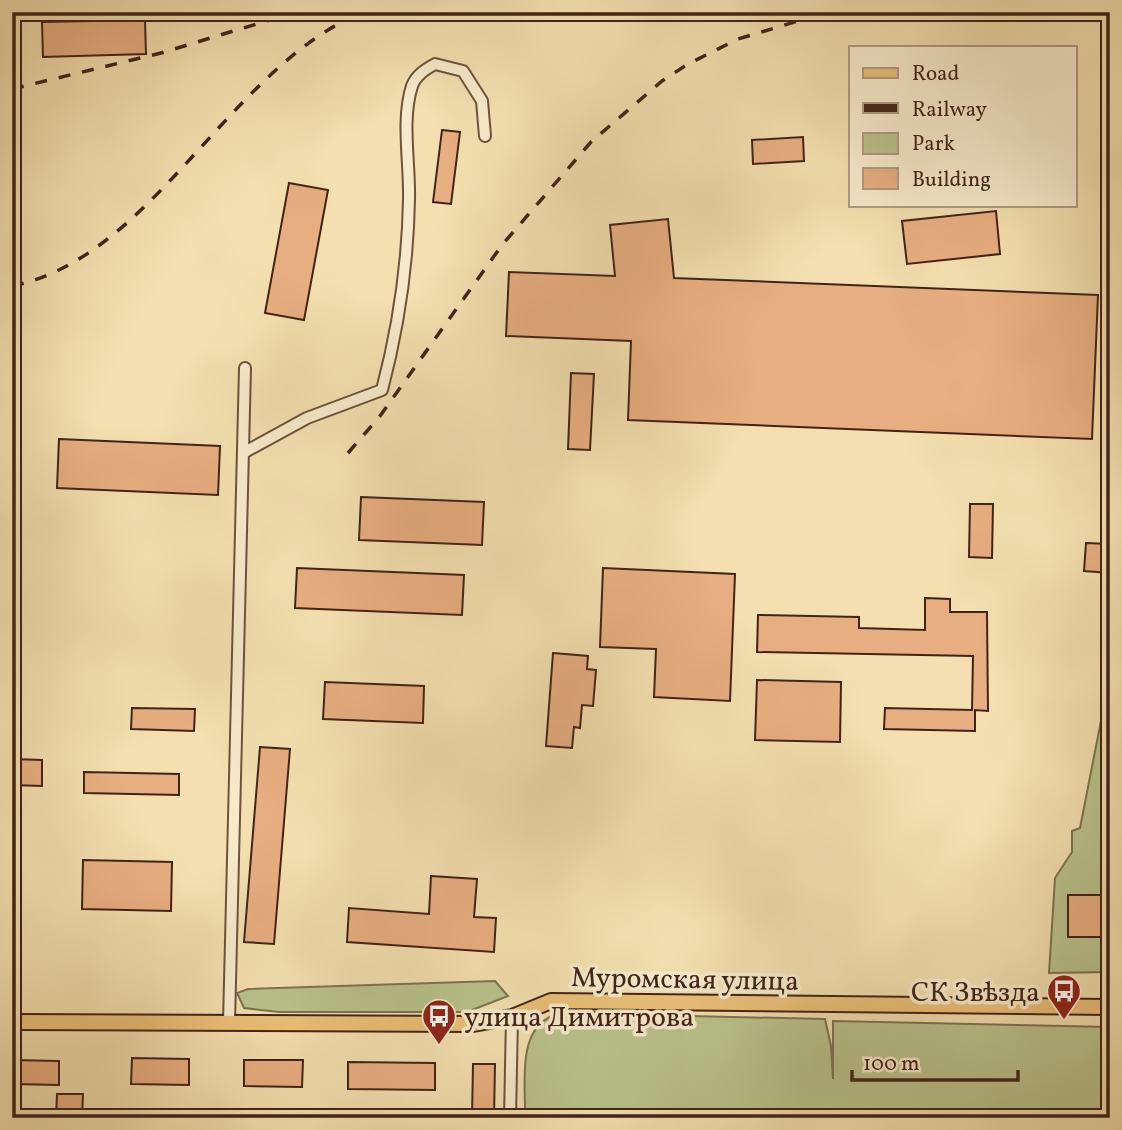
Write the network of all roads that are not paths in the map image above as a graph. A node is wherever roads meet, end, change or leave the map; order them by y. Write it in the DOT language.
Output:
graph roads {
  1 [pos="485,136"];
  2 [pos="245,368"];
  3 [pos="243,453"];
  4 [pos="1110,1007"];
  5 [pos="512,1017"];
  6 [pos="12,1022"];
  7 [pos="229,1023"];
  8 [pos="510,1118"];
  1 -- 3 [label="street"];
  2 -- 3 [label="street"];
  3 -- 7 [label="street"];
  4 -- 5 [label="main road, Муромская улица"];
  5 -- 7 [label="main road, Муромская улица"];
  5 -- 8 [label="street"];
  6 -- 7 [label="main road, Муромская улица"];
}
